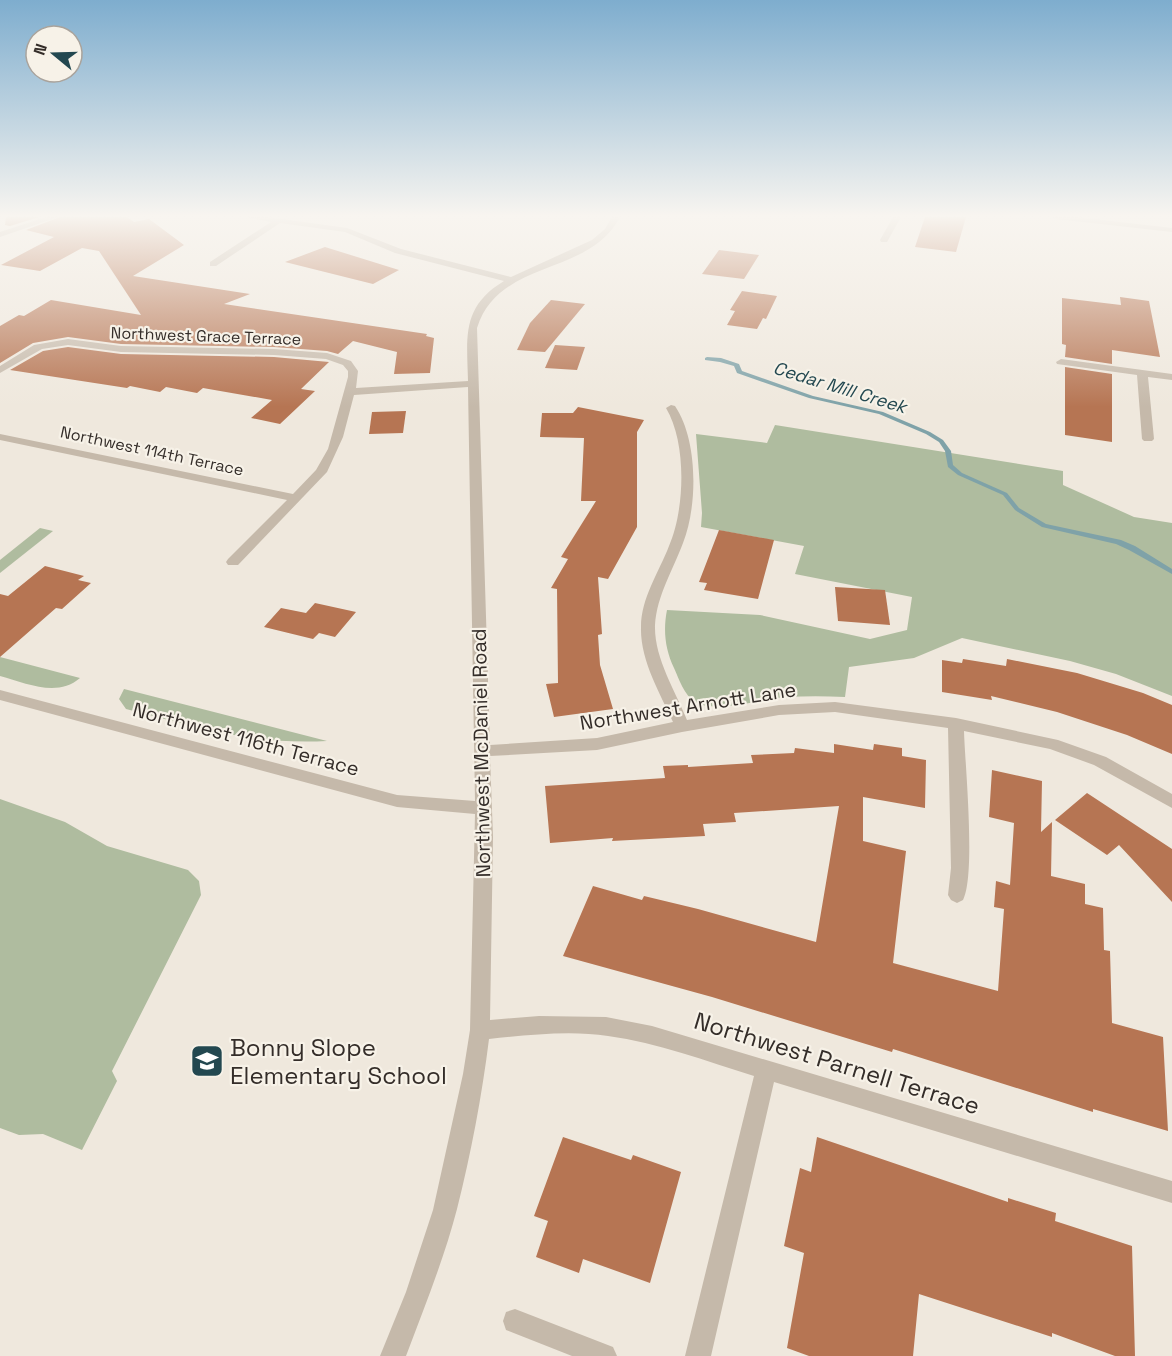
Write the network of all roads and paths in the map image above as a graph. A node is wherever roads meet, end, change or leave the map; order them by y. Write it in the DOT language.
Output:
graph roads {
  1 [pos="510,280"];
  2 [pos="1061,362"];
  3 [pos="0,370"];
  4 [pos="1142,373"];
  5 [pos="1172,377"];
  6 [pos="472,384"];
  7 [pos="349,393"];
  8 [pos="671,408"];
  9 [pos="0,437"];
  10 [pos="1148,439"];
  11 [pos="296,498"];
  12 [pos="233,562"];
  13 [pos="0,695"];
  14 [pos="956,724"];
  15 [pos="682,726"];
  16 [pos="481,751"];
  17 [pos="1172,802"];
  18 [pos="483,808"];
  19 [pos="957,895"];
  20 [pos="480,1030"];
  21 [pos="766,1070"];
  22 [pos="1172,1192"];
  23 [pos="514,1321"];
  24 [pos="393,1356"];
  25 [pos="604,1356"];
  26 [pos="698,1356"];
  1 -- 6 [label="street, Northwest McDaniel Road"];
  2 -- 4 [label="street"];
  3 -- 7 [label="street, Northwest Grace Terrace"];
  4 -- 5 [label="street"];
  4 -- 10 [label="street"];
  6 -- 7 [label="street"];
  6 -- 16 [label="street, Northwest McDaniel Road"];
  7 -- 11 [label="street"];
  8 -- 15 [label="street"];
  9 -- 11 [label="street, Northwest 114th Terrace"];
  11 -- 12 [label="street"];
  13 -- 18 [label="street, Northwest 116th Terrace"];
  14 -- 15 [label="street, Northwest Arnott Lane"];
  14 -- 17 [label="street, Northwest Arnott Lane"];
  14 -- 19 [label="street"];
  15 -- 16 [label="street, Northwest Arnott Lane"];
  16 -- 18 [label="street, Northwest McDaniel Road"];
  18 -- 20 [label="street, Northwest McDaniel Road"];
  20 -- 21 [label="street, Northwest Parnell Terrace"];
  20 -- 24 [label="street, Northwest McDaniel Road"];
  21 -- 22 [label="street, Northwest Parnell Terrace"];
  21 -- 26 [label="street"];
  23 -- 25 [label="street"];
}
